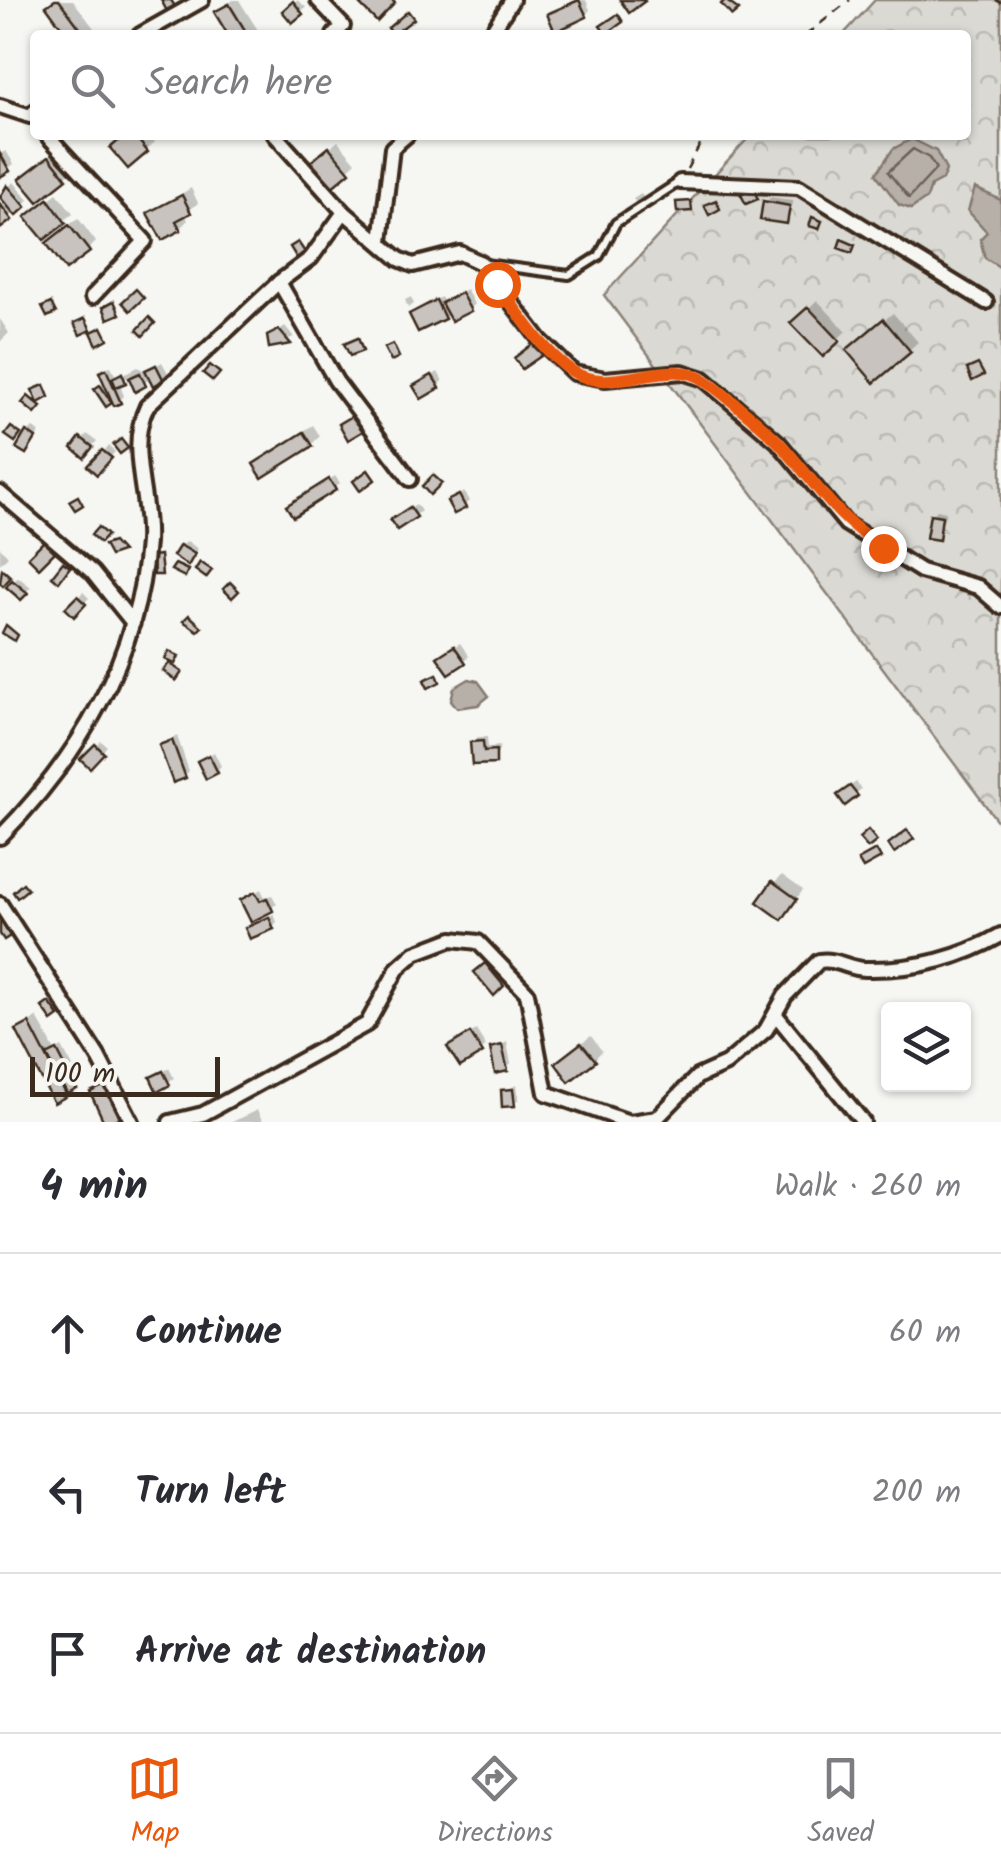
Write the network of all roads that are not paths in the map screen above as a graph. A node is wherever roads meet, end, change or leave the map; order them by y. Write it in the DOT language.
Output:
graph roads {
  1 [pos="202,0"];
  2 [pos="318,0"];
  3 [pos="512,0"];
  4 [pos="149,30"];
  5 [pos="339,30"];
  6 [pos="493,30"];
  7 [pos="0,106"];
  8 [pos="30,115"];
  9 [pos="53,140"];
  10 [pos="279,140"];
  11 [pos="401,140"];
  12 [pos="680,182"];
  13 [pos="344,212"];
  14 [pos="381,241"];
  15 [pos="482,263"];
  16 [pos="279,282"];
  17 [pos="92,296"];
  18 [pos="986,302"];
  19 [pos="410,479"];
  20 [pos="0,493"];
  21 [pos="1001,607"];
  22 [pos="132,623"];
  23 [pos="0,837"];
  24 [pos="0,904"];
  25 [pos="1001,935"];
  26 [pos="776,1015"];
  27 [pos="130,1122"];
  28 [pos="170,1122"];
  29 [pos="630,1122"];
  30 [pos="863,1122"];
  1 -- 4 [label="street"];
  2 -- 5 [label="street"];
  3 -- 6 [label="street"];
  7 -- 8 [label="street"];
  9 -- 17 [label="street"];
  10 -- 13 [label="street"];
  11 -- 14 [label="street"];
  12 -- 15 [label="lane"];
  12 -- 18 [label="street"];
  13 -- 14 [label="street"];
  13 -- 16 [label="street"];
  14 -- 15 [label="street"];
  15 -- 21 [label="street"];
  16 -- 19 [label="street"];
  16 -- 22 [label="street"];
  20 -- 22 [label="street"];
  22 -- 23 [label="street"];
  24 -- 27 [label="street"];
  25 -- 26 [label="street"];
  26 -- 29 [label="street"];
  26 -- 30 [label="street"];
  28 -- 29 [label="street"];
}
